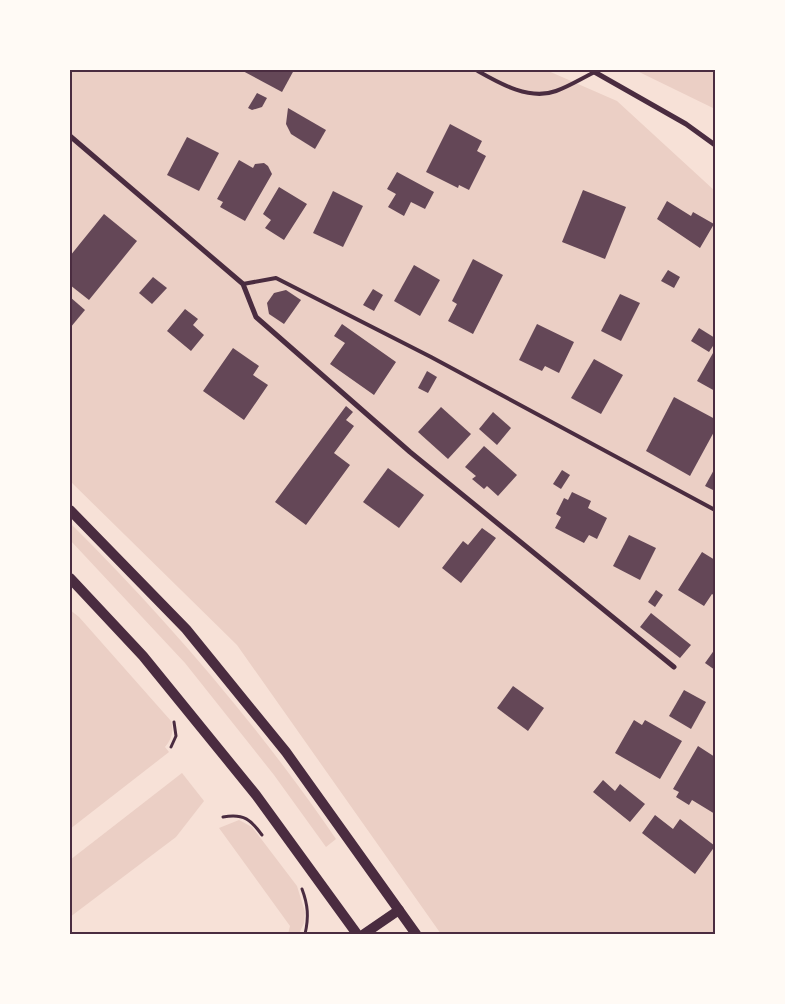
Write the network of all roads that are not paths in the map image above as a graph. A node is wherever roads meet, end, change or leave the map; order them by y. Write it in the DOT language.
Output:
graph roads {
  1 [pos="476,70"];
  2 [pos="593,71"];
  3 [pos="70,136"];
  4 [pos="715,146"];
  5 [pos="243,284"];
  6 [pos="70,510"];
  7 [pos="715,510"];
  8 [pos="70,578"];
  9 [pos="674,667"];
  10 [pos="399,910"];
  11 [pos="358,934"];
  12 [pos="364,934"];
  13 [pos="416,934"];
  1 -- 2 [label="lane"];
  2 -- 4 [label="street"];
  3 -- 5 [label="street"];
  5 -- 7 [label="lane"];
  5 -- 9 [label="street"];
  6 -- 10 [label="main road"];
  8 -- 11 [label="main road"];
  10 -- 12 [label="main road"];
  10 -- 13 [label="main road"];
}
